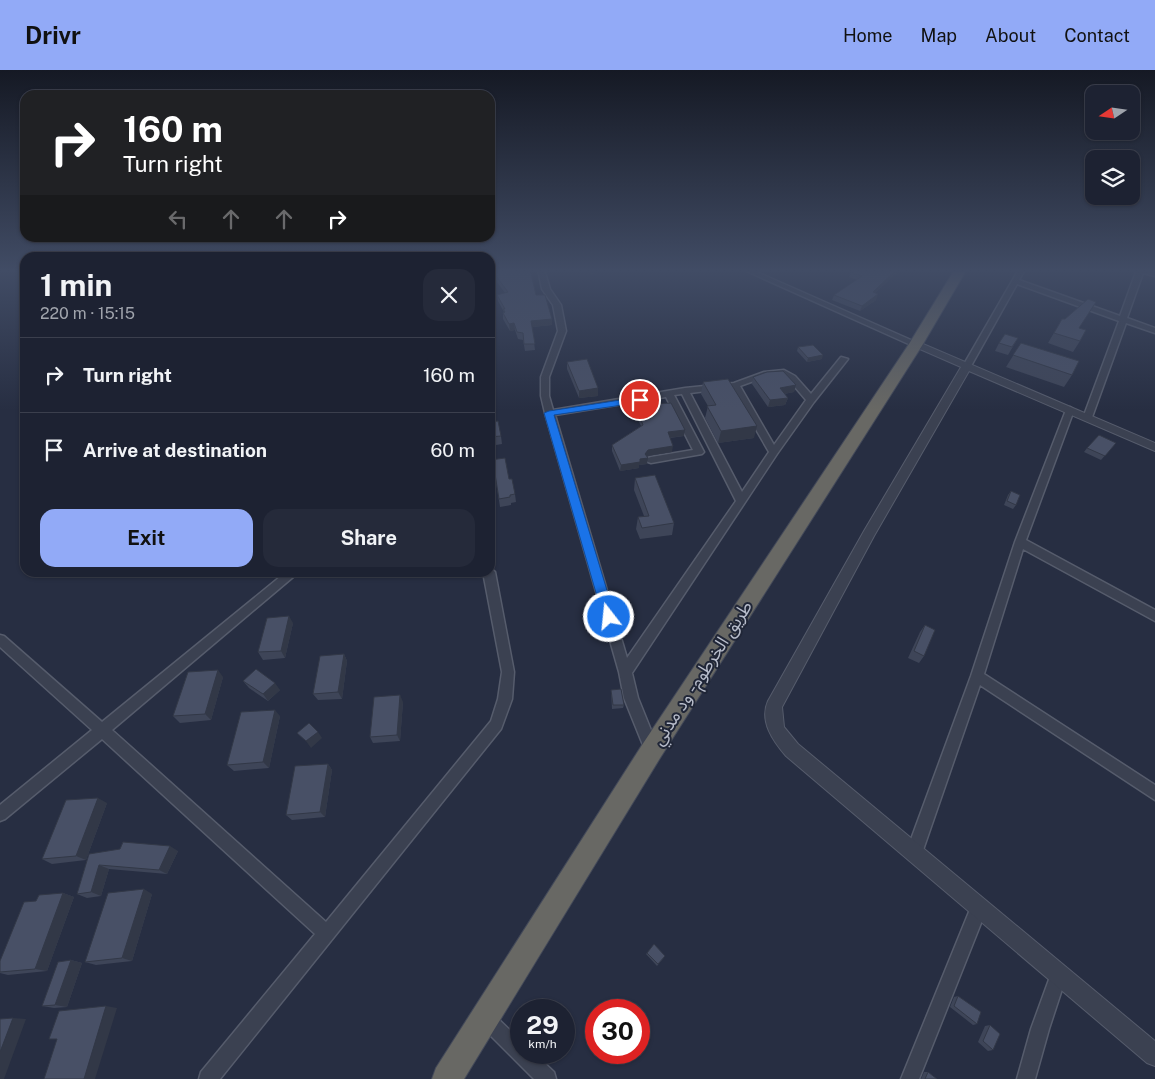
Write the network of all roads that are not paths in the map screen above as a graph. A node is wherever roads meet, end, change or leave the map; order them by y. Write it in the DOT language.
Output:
graph roads {
  1 [pos="559,316"];
  2 [pos="852,316"];
  3 [pos="933,316"];
  4 [pos="995,316"];
  5 [pos="1116,316"];
  6 [pos="1125,316"];
  7 [pos="1124,319"];
  8 [pos="1155,330"];
  9 [pos="916,344"];
  10 [pos="844,359"];
  11 [pos="967,366"];
  12 [pos="735,385"];
  13 [pos="685,391"];
  14 [pos="668,394"];
  15 [pos="811,400"];
  16 [pos="1070,410"];
  17 [pos="549,413"];
  18 [pos="1088,418"];
  19 [pos="1155,447"];
  20 [pos="774,452"];
  21 [pos="652,460"];
  22 [pos="741,501"];
  23 [pos="1020,542"];
  24 [pos="288,577"];
  25 [pos="490,577"];
  26 [pos="1155,616"];
  27 [pos="0,640"];
  28 [pos="625,672"];
  29 [pos="977,676"];
  30 [pos="102,730"];
  31 [pos="652,750"];
  32 [pos="1155,793"];
  33 [pos="0,814"];
  34 [pos="914,853"];
  35 [pos="979,908"];
  36 [pos="326,933"];
  37 [pos="1059,974"];
  38 [pos="485,1018"];
  39 [pos="1155,1055"];
  40 [pos="208,1079"];
  41 [pos="447,1079"];
  42 [pos="547,1079"];
  43 [pos="910,1079"];
  44 [pos="1026,1079"];
  1 -- 17 [label="street"];
  2 -- 9 [label="street"];
  3 -- 9 [label="highway, طريق الخرطوم - ود مدني"];
  4 -- 11 [label="street"];
  5 -- 7 [label="street"];
  6 -- 7 [label="street"];
  7 -- 8 [label="street"];
  7 -- 18 [label="street"];
  9 -- 11 [label="street"];
  9 -- 31 [label="highway, طريق الخرطوم - ود مدني"];
  10 -- 15 [label="street"];
  11 -- 16 [label="street"];
  11 -- 34 [label="street"];
  12 -- 13 [label="street"];
  12 -- 15 [label="street"];
  12 -- 20 [label="street"];
  13 -- 14 [label="street"];
  13 -- 22 [label="street"];
  14 -- 17 [label="street"];
  14 -- 21 [label="street"];
  15 -- 20 [label="street"];
  16 -- 18 [label="street"];
  16 -- 23 [label="street"];
  17 -- 28 [label="street"];
  18 -- 19 [label="street"];
  20 -- 22 [label="street"];
  22 -- 28 [label="street"];
  23 -- 26 [label="street"];
  23 -- 29 [label="street"];
  24 -- 30 [label="street"];
  25 -- 36 [label="street"];
  27 -- 30 [label="street"];
  28 -- 31 [label="street"];
  29 -- 32 [label="street"];
  29 -- 34 [label="street"];
  30 -- 33 [label="street"];
  30 -- 36 [label="street"];
  31 -- 38 [label="highway, طريق الخرطوم - ود مدني"];
  34 -- 35 [label="street"];
  35 -- 37 [label="street"];
  35 -- 43 [label="street"];
  36 -- 40 [label="street"];
  37 -- 39 [label="street"];
  37 -- 44 [label="street"];
  38 -- 41 [label="highway, طريق الخرطوم - ود مدني"];
  38 -- 42 [label="street"];
}
